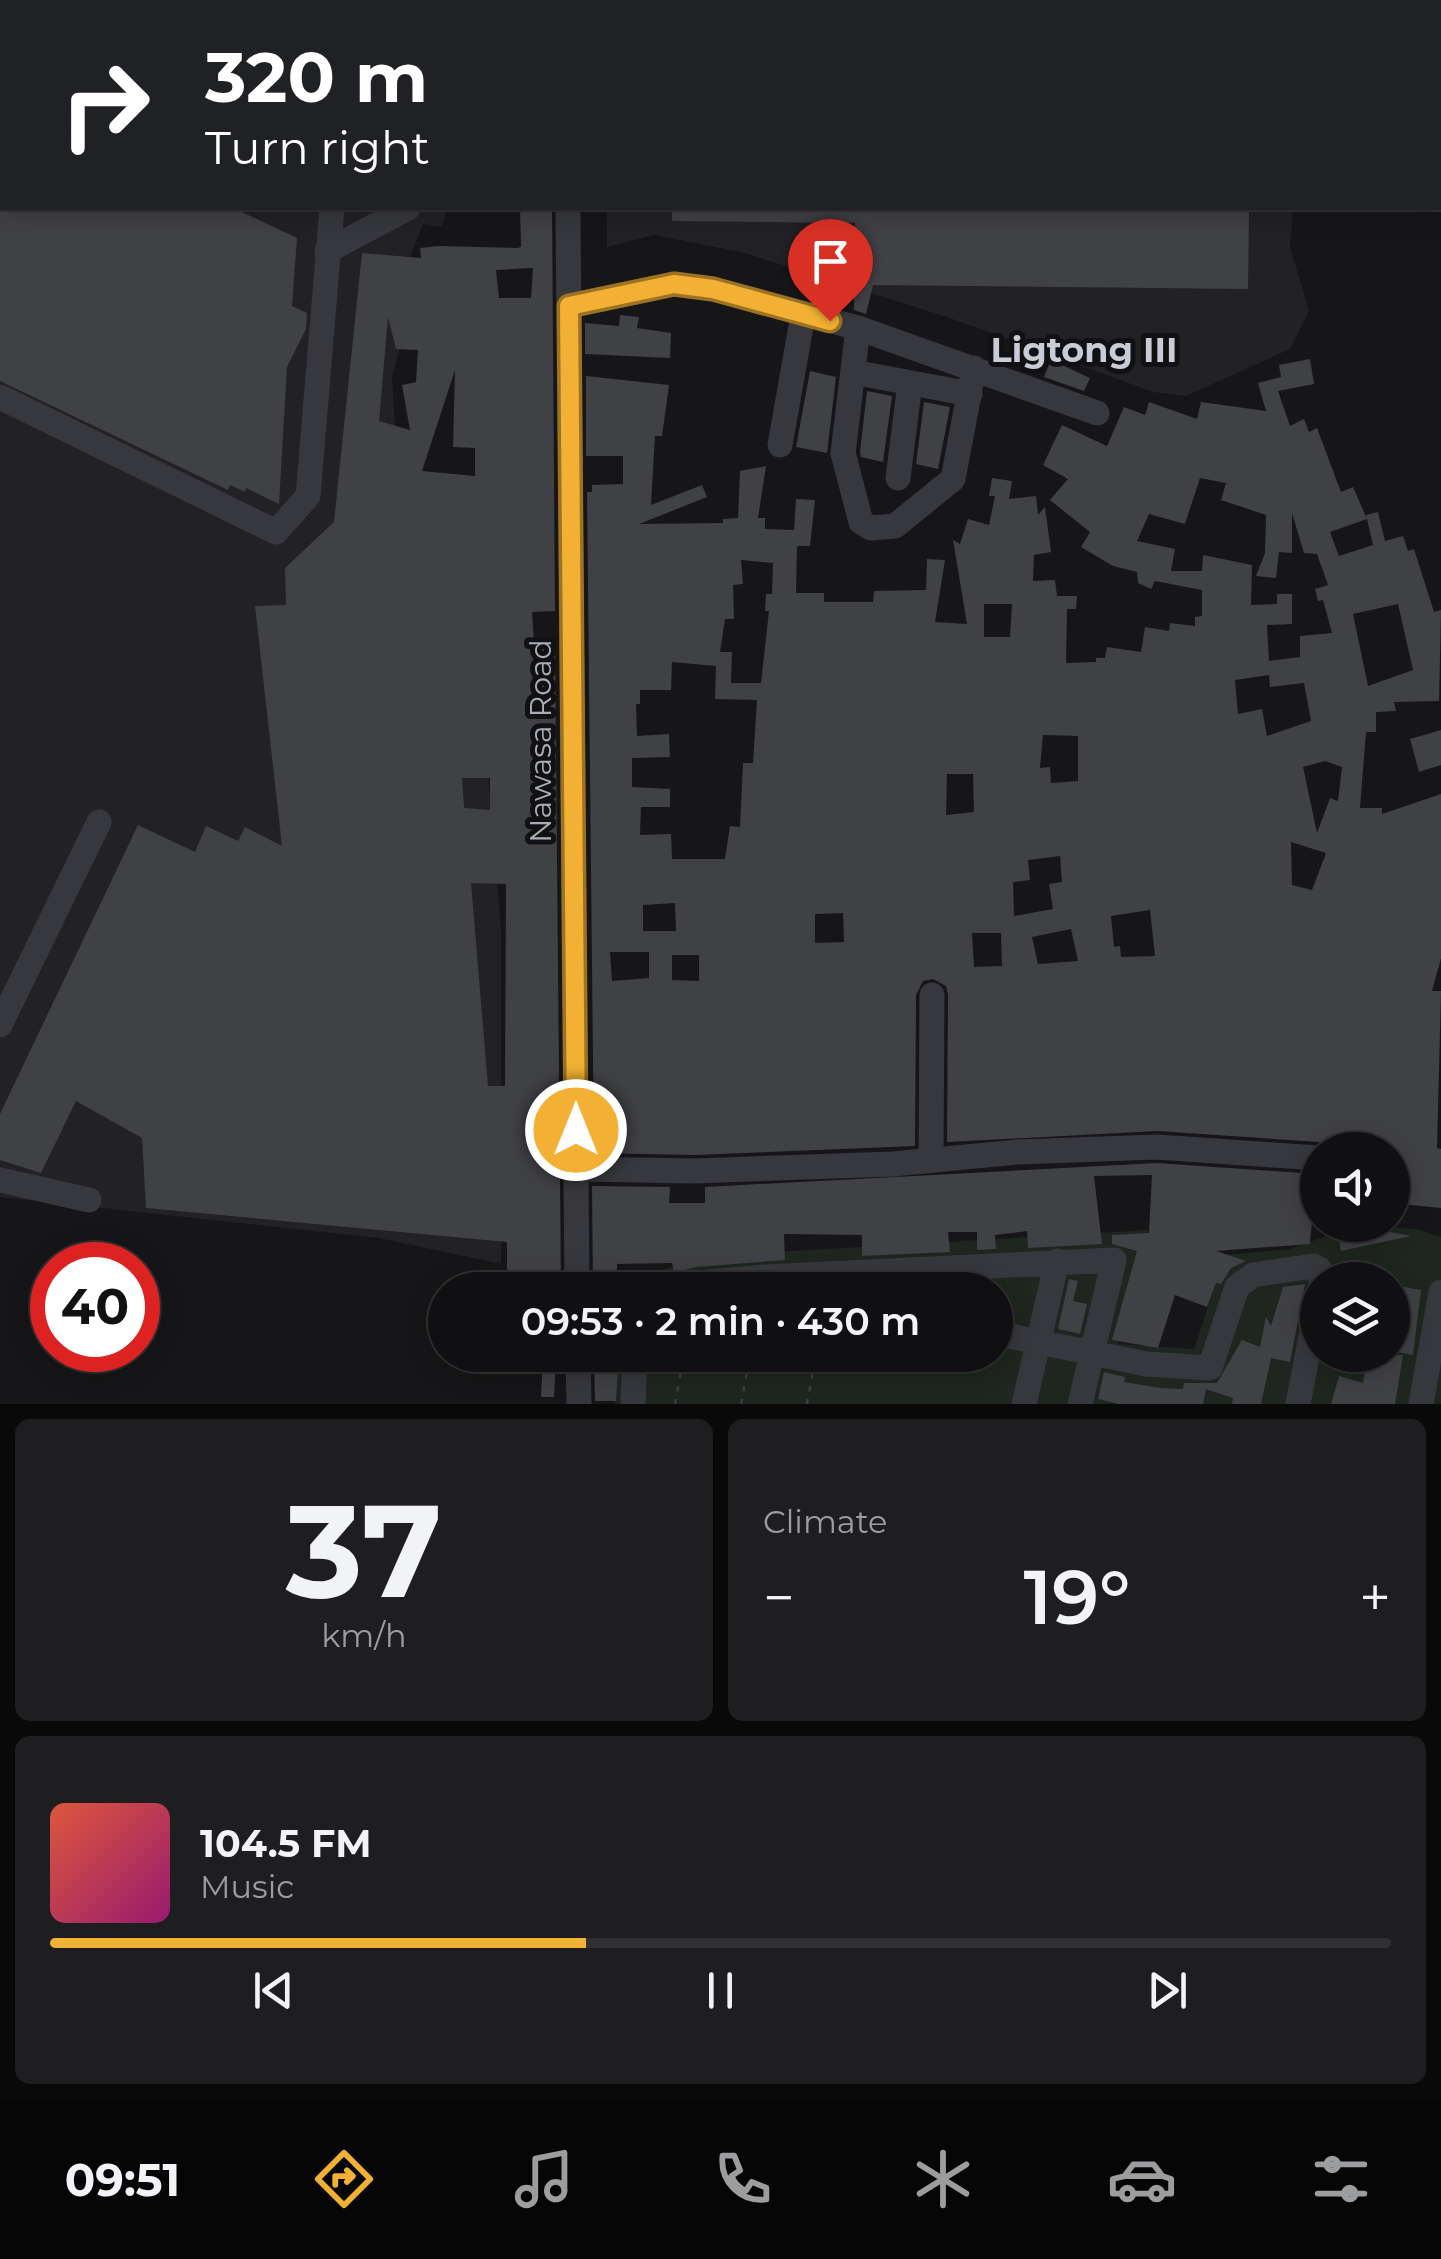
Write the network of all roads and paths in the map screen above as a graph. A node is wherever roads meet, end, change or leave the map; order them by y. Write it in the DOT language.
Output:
graph roads {
  1 [pos="332,210"];
  2 [pos="568,210"];
  3 [pos="394,211"];
  4 [pos="328,251"];
  5 [pos="569,306"];
  6 [pos="803,314"];
  7 [pos="858,328"];
  8 [pos="974,368"];
  9 [pos="852,372"];
  10 [pos="910,382"];
  11 [pos="970,394"];
  12 [pos="0,397"];
  13 [pos="1097,414"];
  14 [pos="780,445"];
  15 [pos="898,478"];
  16 [pos="99,822"];
  17 [pos="932,995"];
  18 [pos="0,1025"];
  19 [pos="1300,1157"];
  20 [pos="932,1160"];
  21 [pos="576,1170"];
  22 [pos="0,1180"];
  23 [pos="89,1200"];
  24 [pos="1058,1261"];
  25 [pos="1300,1268"];
  26 [pos="577,1272"];
  27 [pos="857,1272"];
  28 [pos="1441,1292"];
  29 [pos="1013,1337"];
  30 [pos="1036,1342"];
  31 [pos="1090,1353"];
  32 [pos="578,1372"];
  33 [pos="635,1372"];
  34 [pos="681,1372"];
  35 [pos="747,1372"];
  36 [pos="813,1372"];
  37 [pos="1304,1372"];
  38 [pos="579,1404"];
  39 [pos="634,1404"];
  40 [pos="675,1404"];
  41 [pos="741,1404"];
  42 [pos="807,1404"];
  43 [pos="1024,1404"];
  44 [pos="1080,1404"];
  45 [pos="1298,1404"];
  46 [pos="1421,1404"];
  1 -- 4 [label="street"];
  2 -- 5 [label="street, Nawasa Road"];
  3 -- 4 [label="street"];
  4 -- 12 [label="street"];
  5 -- 6 [label="street"];
  5 -- 21 [label="street, Nawasa Road"];
  6 -- 7 [label="street"];
  6 -- 14 [label="street"];
  7 -- 8 [label="street"];
  7 -- 9 [label="street"];
  8 -- 11 [label="street"];
  8 -- 13 [label="street"];
  9 -- 10 [label="street"];
  9 -- 11 [label="street"];
  10 -- 11 [label="street"];
  10 -- 15 [label="street"];
  16 -- 18 [label="street"];
  17 -- 20 [label="street"];
  19 -- 20 [label="street"];
  20 -- 21 [label="street"];
  21 -- 26 [label="street, Nawasa Road"];
  22 -- 23 [label="street"];
  24 -- 27 [label="street"];
  24 -- 30 [label="street"];
  24 -- 31 [label="street"];
  25 -- 31 [label="street"];
  28 -- 46 [label="street"];
  29 -- 30 [label="street"];
  30 -- 31 [label="street"];
  30 -- 43 [label="street"];
  31 -- 44 [label="street"];
  32 -- 38 [label="street"];
  33 -- 39 [label="street"];
  34 -- 40 [label="path"];
  35 -- 41 [label="path"];
  36 -- 42 [label="path"];
  37 -- 45 [label="street"];
}
